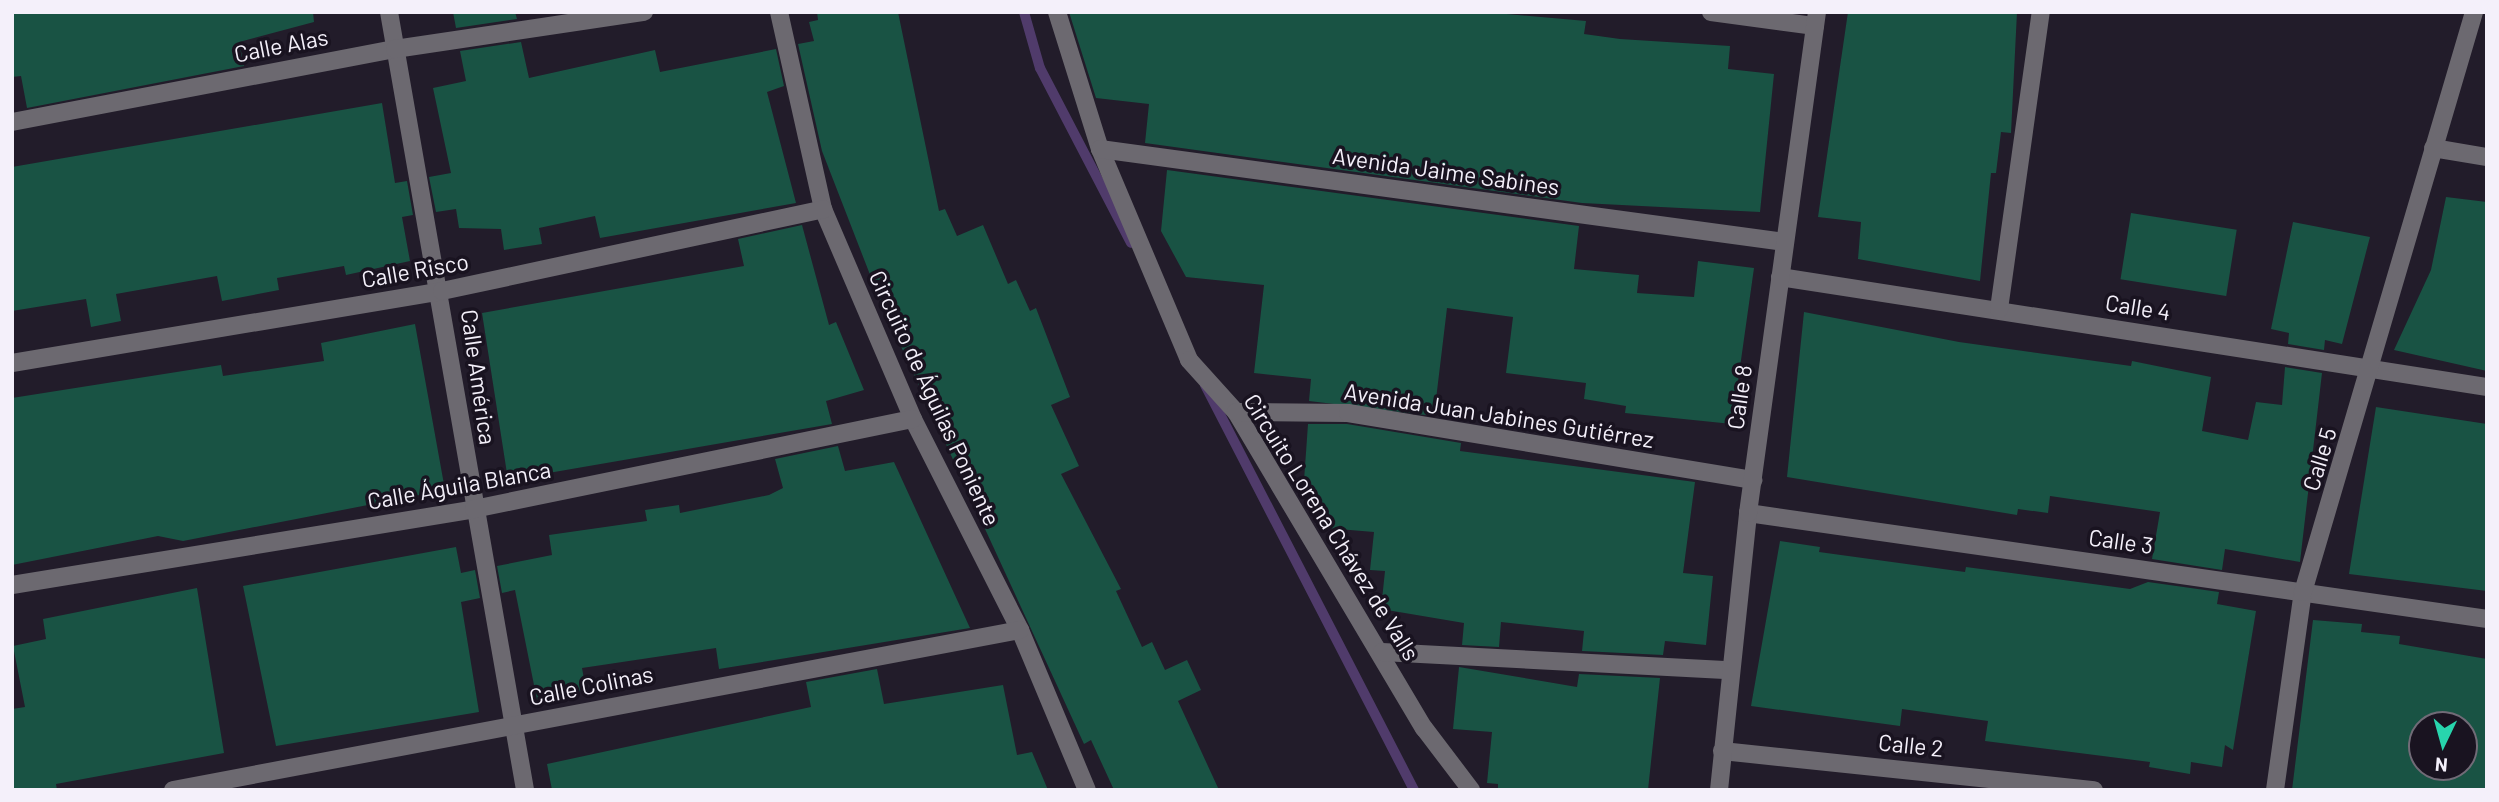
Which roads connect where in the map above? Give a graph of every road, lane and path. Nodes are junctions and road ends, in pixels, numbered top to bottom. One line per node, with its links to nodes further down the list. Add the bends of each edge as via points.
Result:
1 (389, 12): 9 (street, Calle América)
2 (644, 12): 9 (street, Calle Alas)
3 (779, 12): 14 (street, Circuito de Águilas Poniente)
4 (1057, 12): 12 (street, Circuito Lorena Chávez de Valls)
5 (1711, 12): 8 (street)
6 (2041, 12): 18 (street)
7 (2474, 12): 11 (street, Calle 5)
8 (1816, 19): 15 (street, Calle 8)
9 (395, 49): 10 (street, Calle Alas); 17 (street, Calle América)
10 (12, 122)
11 (2433, 148): 13 (street); 20 (street, Calle 5)
12 (1100, 149): 15 (street, Avenida Jaime Sabines); 22 (street, Circuito Lorena Chávez de Valls, via 1189,360)
13 (2487, 157)
14 (823, 209): 17 (street, Calle Risco); 23 (street, Circuito de Águilas Poniente)
15 (1785, 242): 16 (street, Calle 8)
16 (1780, 277): 18 (street, Calle 4); 24 (street, Calle 8)
17 (442, 291): 19 (street, Calle Risco); 25 (street, Calle América)
18 (1999, 309): 20 (street, Calle 4)
19 (12, 363)
20 (2373, 370): 21 (street, Calle 4); 28 (street, Calle 5)
21 (2487, 387)
22 (1236, 412): 24 (street, Avenida Juan Jabines Gutiérrez, via 1348,414); 31 (street, Circuito Lorena Chávez de Valls)
23 (913, 419): 25 (street, Calle Águila Blanca); 30 (street, Circuito de Águilas Poniente)
24 (1753, 480): 26 (street, Calle 8)
25 (474, 509): 27 (street, Calle Águila Blanca); 33 (street, Calle América)
26 (1748, 513): 28 (street, Calle 3); 32 (street, Calle 8)
27 (12, 585)
28 (2303, 592): 29 (street, Calle 3); 41 (street, Calle 5)
29 (2487, 619)
30 (1020, 631): 33 (street, Calle Colinas); 37 (street, Circuito de Águilas Poniente)
31 (1382, 652): 32 (street); 38 (street, Circuito Lorena Chávez de Valls, via 1424,728)
32 (1730, 670): 34 (street, Calle 8)
33 (517, 724): 35 (street, Calle Colinas); 36 (street, Calle América)
34 (1722, 751): 39 (street, Calle 8); 40 (street, Calle 2)
35 (173, 790)
36 (525, 790)
37 (1087, 790)
38 (1471, 790)
39 (1719, 790)
40 (2095, 790)
41 (2275, 790)

